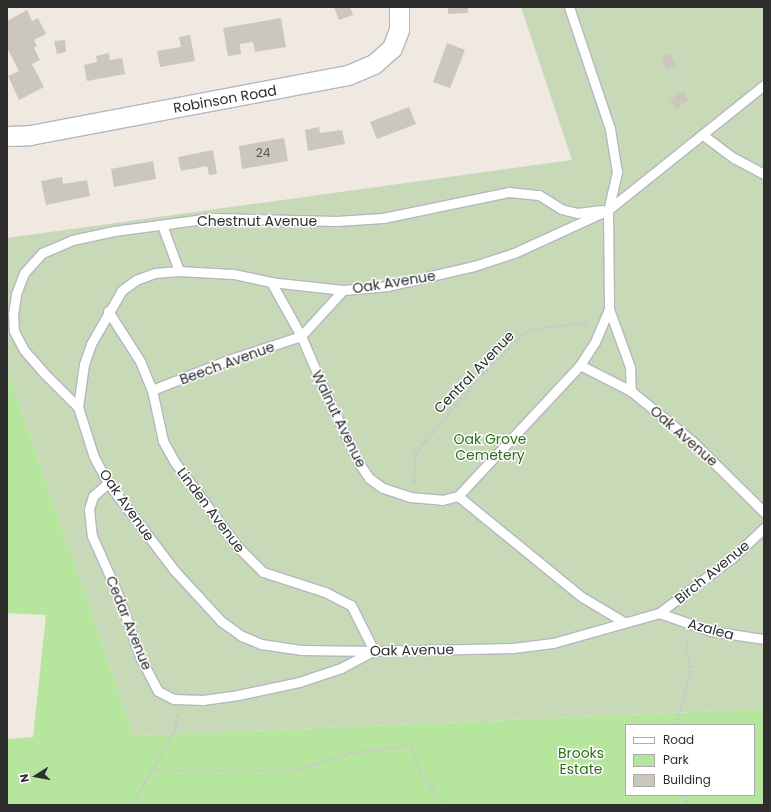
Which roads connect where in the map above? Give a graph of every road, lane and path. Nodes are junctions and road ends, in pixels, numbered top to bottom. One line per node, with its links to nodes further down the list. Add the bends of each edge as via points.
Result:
1 (399, 7): 5 (street, Robinson Road, via 399,30 392,48 374,64 348,75 30,135)
2 (569, 7): 7 (lane, via 610,129 617,172)
3 (764, 85): 4 (lane, Oak Avenue)
4 (703, 135): 6 (lane, via 734,158); 7 (lane, Oak Avenue)
5 (7, 136)
6 (764, 174)
7 (608, 210): 8 (lane, Chestnut Avenue, via 577,213 561,208 539,195 509,192 383,218 336,221 211,218); 11 (lane, Oak Avenue, via 527,247 474,266 388,286); 12 (lane)
8 (162, 225): 9 (lane); 19 (lane, Chestnut Avenue, via 72,240 42,253 24,273 16,294 14,331 24,350)
9 (179, 271): 10 (lane, Oak Avenue, via 232,274); 13 (lane, Oak Avenue, via 154,273 136,280 122,290)
10 (270, 282): 11 (lane, Oak Avenue); 15 (lane, Walnut Avenue)
11 (343, 290): 15 (lane)
12 (609, 309): 14 (lane); 18 (lane, via 630,367)
13 (108, 311): 17 (lane, Linden Avenue, via 140,361); 19 (lane, Oak Avenue, via 84,364)
14 (606, 318): 16 (lane); 22 (path, Central Avenue, via 529,329 482,374 415,453 414,482)
15 (301, 336): 17 (lane, Beech Avenue, via 228,360); 22 (lane, Walnut Avenue, via 333,410 369,478 383,488)
16 (580, 365): 18 (lane, Oak Avenue); 21 (lane)
17 (152, 390): 29 (lane, Linden Avenue, via 164,441 174,460 236,545 263,572 325,592 351,606)
18 (632, 391): 23 (lane, Oak Avenue, via 693,442)
19 (78, 407): 20 (lane, Oak Avenue, via 94,457)
20 (108, 483): 29 (lane, Oak Avenue, via 174,570 221,621 242,636 262,644 301,650); 30 (lane, Cedar Avenue, via 93,496 89,509 92,536 116,590 141,659 158,691)
21 (458, 496): 22 (lane, Walnut Avenue, via 442,500); 26 (lane, via 582,596)
22 (421, 498)
23 (764, 512)
24 (764, 528): 25 (lane, Birch Avenue, via 696,587)
25 (659, 613): 26 (lane, Oak Avenue); 27 (lane, Azalea)
26 (624, 622): 29 (lane, Oak Avenue, via 553,643 513,648)
27 (684, 622): 28 (lane, Azalea, via 711,631); 31 (path, via 690,673)
28 (764, 639)
29 (374, 651): 30 (lane, Cedar Avenue, via 340,668 299,682 203,700)
30 (174, 698): 32 (path, via 176,728)
31 (676, 724)
32 (150, 771): 33 (path); 34 (path, via 292,771 351,753 410,745 420,770)
33 (132, 805)
34 (444, 805)

